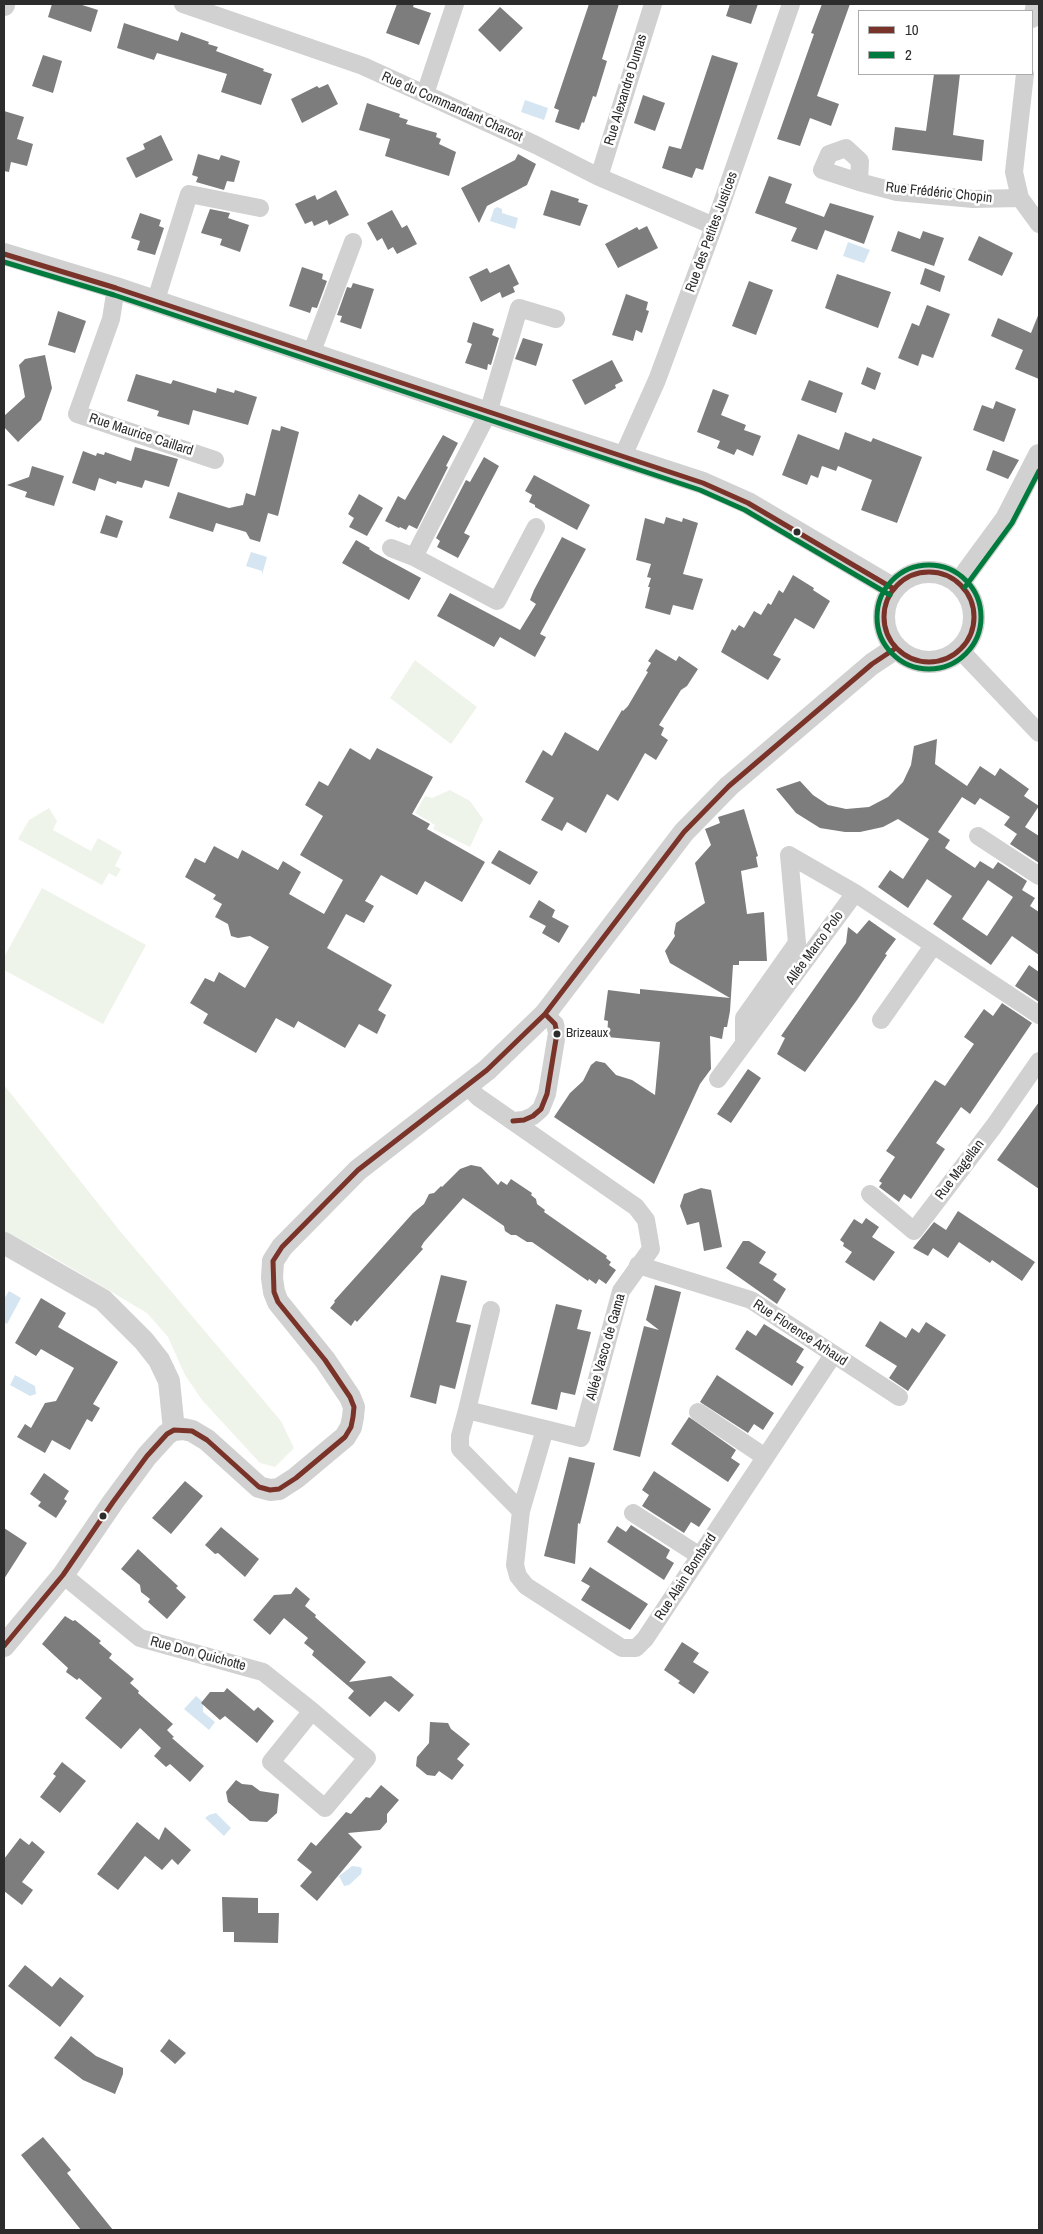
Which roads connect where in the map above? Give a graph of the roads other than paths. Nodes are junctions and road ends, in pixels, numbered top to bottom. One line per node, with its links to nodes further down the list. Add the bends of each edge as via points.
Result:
1 (183, 4): 6 (street, Rue du Commandant Charcot, via 362,66)
2 (455, 4): 6 (street)
3 (653, 4): 7 (street, Rue Alexandre Dumas)
4 (791, 4): 12 (street, Rue des Petites Justices)
5 (1025, 75): 9 (street, via 1014,172)
6 (425, 94): 7 (street, Rue du Commandant Charcot, via 536,144)
7 (599, 177): 12 (street, Rue du Commandant Charcot)
8 (859, 182): 9 (street, Rue Frédéric Chopin, via 897,192 964,198)
9 (1020, 198): 11 (street)
10 (260, 208): 16 (street, via 188,194)
11 (1039, 224)
12 (714, 226): 21 (street, Rue des Petites Justices, via 657,380)
13 (353, 242): 18 (street)
14 (4, 254): 15 (street)
15 (116, 288): 16 (street); 22 (street, Rue Maurice Caillard, via 111,319 77,414)
16 (156, 303): 18 (street)
17 (556, 319): 19 (street, via 519,308)
18 (311, 354): 19 (street)
19 (488, 414): 21 (street); 25 (street)
20 (1039, 455): 26 (street, via 1006,519)
21 (623, 456): 27 (street, via 703,483 748,503)
22 (215, 460)
23 (536, 526): 25 (street, via 497,601)
24 (391, 548): 25 (street)
25 (414, 557)
26 (959, 583): 27 (street, via 933,571 905,579); 29 (street, via 969,595 974,609 974,624)
27 (894, 589): 28 (street, via 884,612 885,625)
28 (896, 648): 29 (street, via 907,657 935,662); 35 (street, via 872,664 705,809)
29 (960, 650): 30 (street)
30 (1039, 733)
31 (978, 836): 32 (street)
32 (1039, 876)
33 (855, 893): 34 (street); 38 (street, Allée Marco Polo); 38 (street, via 789,855 797,943 744,1018)
34 (933, 946): 36 (street); 37 (street)
35 (545, 1014): 41 (street); 42 (street, via 555,1024 557,1033 547,1094 541,1109 533,1116)
36 (1039, 1015)
37 (881, 1020)
38 (744, 1044): 40 (street, Allée Marco Polo)
39 (1039, 1061): 43 (street, Rue Magellan, via 914,1231)
40 (718, 1079)
41 (467, 1086): 42 (street, Allée Vasco de Gama); 52 (street, via 358,1170 282,1247 273,1261 272,1278 278,1302 350,1396 353,1417 345,1436 280,1489 262,1489 207,1440 184,1428)
42 (513, 1121): 45 (street, Allée Vasco de Gama, via 636,1207 646,1220 651,1249)
43 (870, 1194)
44 (4, 1243): 52 (street, via 103,1300 144,1341 169,1381)
45 (638, 1265): 47 (street, Rue Florence Arhaud, via 751,1300); 51 (street, Allée Vasco de Gama, via 621,1291 581,1438)
46 (491, 1310): 49 (street)
47 (833, 1354): 48 (street, Rue Florence Arhaud); 53 (street, Rue Alain Bombard)
48 (899, 1397)
49 (467, 1410): 51 (street); 54 (street, via 460,1449)
50 (698, 1412): 53 (street)
51 (545, 1429): 54 (street)
52 (174, 1430): 57 (street, via 160,1440 147,1456)
53 (765, 1457): 56 (street, Rue Alain Bombard)
54 (521, 1511): 56 (street, Rue Alain Bombard, via 515,1565 518,1576 526,1586 622,1648 636,1648 645,1639)
55 (633, 1513): 56 (street)
56 (700, 1556)
57 (63, 1575): 58 (street); 59 (street, Rue Don Quichotte, via 140,1638 263,1672)
58 (4, 1646)
59 (312, 1711): 59 (street, Rue Don Quichotte, via 368,1758 325,1808 271,1762)

